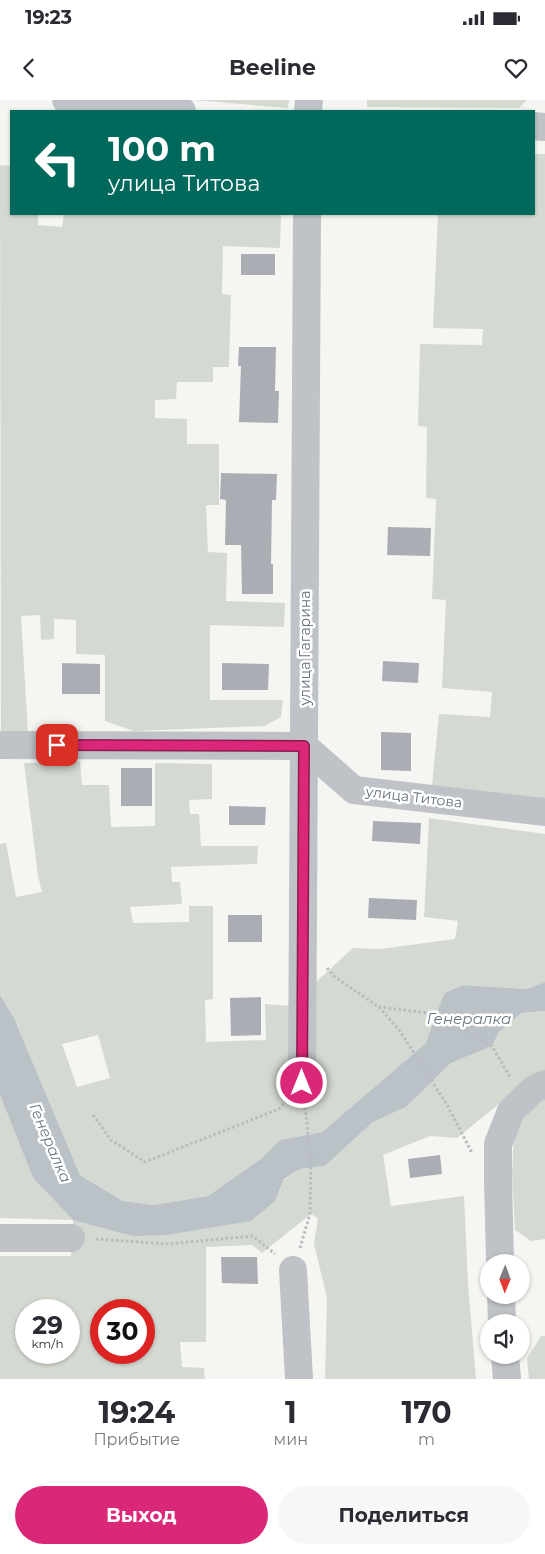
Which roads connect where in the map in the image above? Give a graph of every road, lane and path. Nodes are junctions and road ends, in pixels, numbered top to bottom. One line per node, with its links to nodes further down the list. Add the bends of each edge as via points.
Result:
1 (66, 100): 2 (street)
2 (171, 110)
3 (308, 215): 5 (street, улица Гагарина)
4 (0, 745): 5 (street)
5 (304, 746): 6 (street, улица Титова, via 354,790); 7 (street, улица Гагарина)
6 (545, 812)
7 (303, 938): 8 (path, via 336,977); 11 (street, улица Гагарина)
8 (379, 1007): 9 (path, via 436,1014); 13 (path, via 400,1031 449,1108 482,1170)
9 (494, 1049)
10 (545, 1084): 13 (street, via 534,1089 511,1110 498,1144)
11 (304, 1096): 12 (path, via 145,1162 111,1140); 17 (path, via 310,1160 310,1214)
12 (93, 1115)
13 (498, 1179): 16 (street)
14 (0, 1238): 15 (street)
15 (72, 1238): 17 (path, via 167,1244 253,1236)
16 (500, 1254)
17 (293, 1270): 19 (street)
18 (505, 1364): 20 (street)
19 (299, 1379)
20 (507, 1379)

